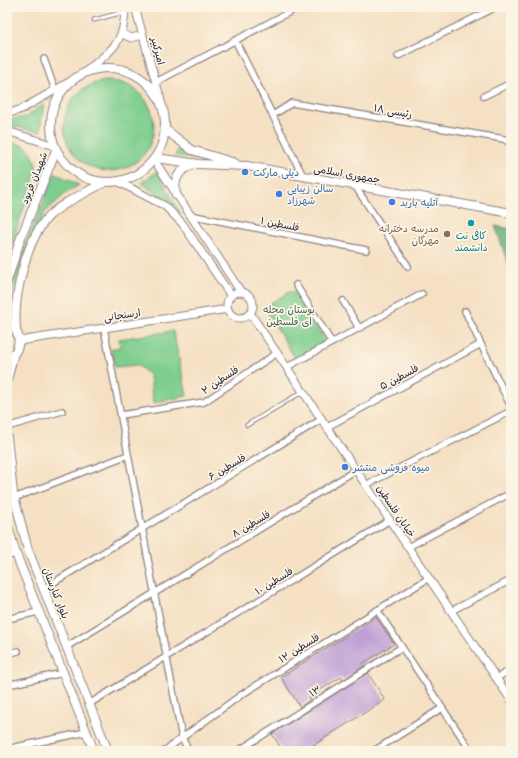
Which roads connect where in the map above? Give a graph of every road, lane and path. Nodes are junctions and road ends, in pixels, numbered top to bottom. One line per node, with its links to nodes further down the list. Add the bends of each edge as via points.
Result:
1 (135, 7): 7 (street, امیرکبیر)
2 (299, 7): 8 (street)
3 (496, 7): 9 (street)
4 (126, 9): 5 (lane); 6 (street)
5 (94, 20)
6 (123, 34): 7 (street, via 130,38); 11 (street, via 114,47)
7 (143, 35): 13 (street, امیرکبیر)
8 (235, 40): 13 (street); 19 (street)
9 (398, 56)
10 (44, 59): 15 (street)
11 (84, 73): 12 (main road); 17 (main road, via 106,68 128,71 153,88)
12 (71, 81): 15 (street); 23 (main road, via 61,92 54,106 51,120)
13 (156, 82): 17 (street, امیرکبیر)
14 (511, 83): 16 (street)
15 (55, 90): 18 (street, via 18,111)
16 (484, 96)
17 (161, 101): 20 (main road)
18 (7, 114)
19 (273, 115): 22 (street, رئیسی ۱۸, via 292,103 504,139); 27 (street)
20 (166, 130): 24 (main road, via 163,145); 26 (main road, via 192,150)
21 (7, 131): 23 (street)
22 (511, 144)
23 (55, 148): 29 (main road, via 64,162 75,172); 36 (main road, شهيدان فربود)
24 (155, 159): 25 (main road, جمهوری اسلامی); 28 (main road, via 146,169); 31 (street)
25 (199, 164): 26 (main road, جمهوری اسلامی); 31 (main road, via 186,168 177,175 174,186)
26 (247, 166): 27 (main road, جمهوری اسلامی)
27 (303, 176): 30 (main road, جمهوری اسلامی)
28 (119, 182): 29 (main road); 40 (street, via 164,206 182,223)
29 (104, 183): 48 (main road, via 60,207 48,217 39,231 29,250 18,292 14,312)
30 (355, 186): 32 (main road, جمهوری اسلامی); 35 (street)
31 (176, 196): 33 (street)
32 (511, 213)
33 (190, 215): 34 (street, فلسطین ۱); 38 (street)
34 (366, 250)
35 (408, 266)
36 (7, 281)
37 (296, 285): 50 (street)
38 (241, 292): 40 (street); 44 (street, via 251,297 253,302)
39 (422, 294): 47 (street)
40 (231, 296): 42 (street, via 227,304)
41 (343, 301): 47 (street)
42 (228, 309): 44 (street, via 231,314 241,318); 46 (street, ارسنجانی)
43 (465, 311): 51 (street)
44 (250, 313): 53 (street, خیابان فلسطین)
45 (7, 322): 48 (main road)
46 (104, 328): 49 (street, ارسنجانی); 61 (street)
47 (359, 328): 50 (street)
48 (16, 329): 49 (main road)
49 (19, 341): 52 (main road)
50 (332, 343): 55 (street)
51 (480, 344): 58 (street); 65 (street, فلسطین ۵)
52 (14, 353): 54 (main road); 56 (main road)
53 (277, 353): 55 (street, خیابان فلسطین); 61 (street, فلسطین ۲, via 204,402)
54 (7, 359)
55 (287, 367): 57 (street, خیابان فلسطین)
56 (7, 380)
57 (303, 391): 62 (street, خیابان فلسطین); 63 (lane)
58 (511, 407)
59 (511, 410): 69 (street)
60 (62, 411): 64 (street)
61 (121, 415): 67 (street)
62 (322, 419): 65 (street, خیابان فلسطین); 74 (street, فلسطین ۶)
63 (247, 425)
64 (7, 427)
65 (327, 427): 68 (street, خیابان فلسطین)
66 (7, 436): 71 (main road, بلوار کنارستان)
67 (128, 455): 71 (street); 74 (street)
68 (356, 470): 69 (street, خیابان فلسطین); 80 (street, فلسطین ۸)
69 (366, 485): 72 (street, خیابان فلسطین)
70 (511, 493): 75 (street)
71 (14, 498): 79 (main road, بلوار کنارستان, via 28,550)
72 (390, 520): 75 (street, خیابان فلسطین); 89 (street, فلسطین ۱۰)
73 (7, 524): 76 (main road)
74 (142, 529): 79 (street, فلسطین ۶); 80 (street)
75 (408, 547): 77 (street, خیابان فلسطین)
76 (11, 555): 83 (main road)
77 (429, 578): 81 (street, فلسطین ۱۲); 82 (street, خیابان فلسطین)
78 (511, 580): 82 (street)
79 (43, 589): 85 (main road, بلوار کنارستان)
80 (155, 593): 85 (street, فلسطین ۸); 89 (street)
81 (377, 610): 86 (street); 98 (street, فلسطین ۱۲, via 241,695)
82 (451, 611): 92 (street, خیابان فلسطین)
83 (38, 612): 84 (street); 91 (main road)
84 (7, 619)
85 (66, 647): 95 (main road, بلوار کنارستان)
86 (402, 647): 96 (street); 104 (street, ۱۳)
87 (18, 651): 88 (street)
88 (7, 654)
89 (167, 657): 95 (street, فلسطین ۱۰); 98 (street)
90 (511, 670): 92 (street)
91 (63, 673): 93 (street); 97 (main road)
92 (496, 678): 94 (street, خیابان فلسطین)
93 (7, 685)
94 (511, 700)
95 (89, 704): 101 (main road, بلوار کنارستان)
96 (442, 708): 105 (street); 106 (street)
97 (86, 732): 99 (street); 100 (main road)
98 (182, 738): 102 (street, فلسطین ۱۲); 103 (street)
99 (7, 749)
100 (94, 751)
101 (108, 751)
102 (164, 751)
103 (189, 751)
104 (238, 751)
105 (374, 751)
106 (471, 751)

